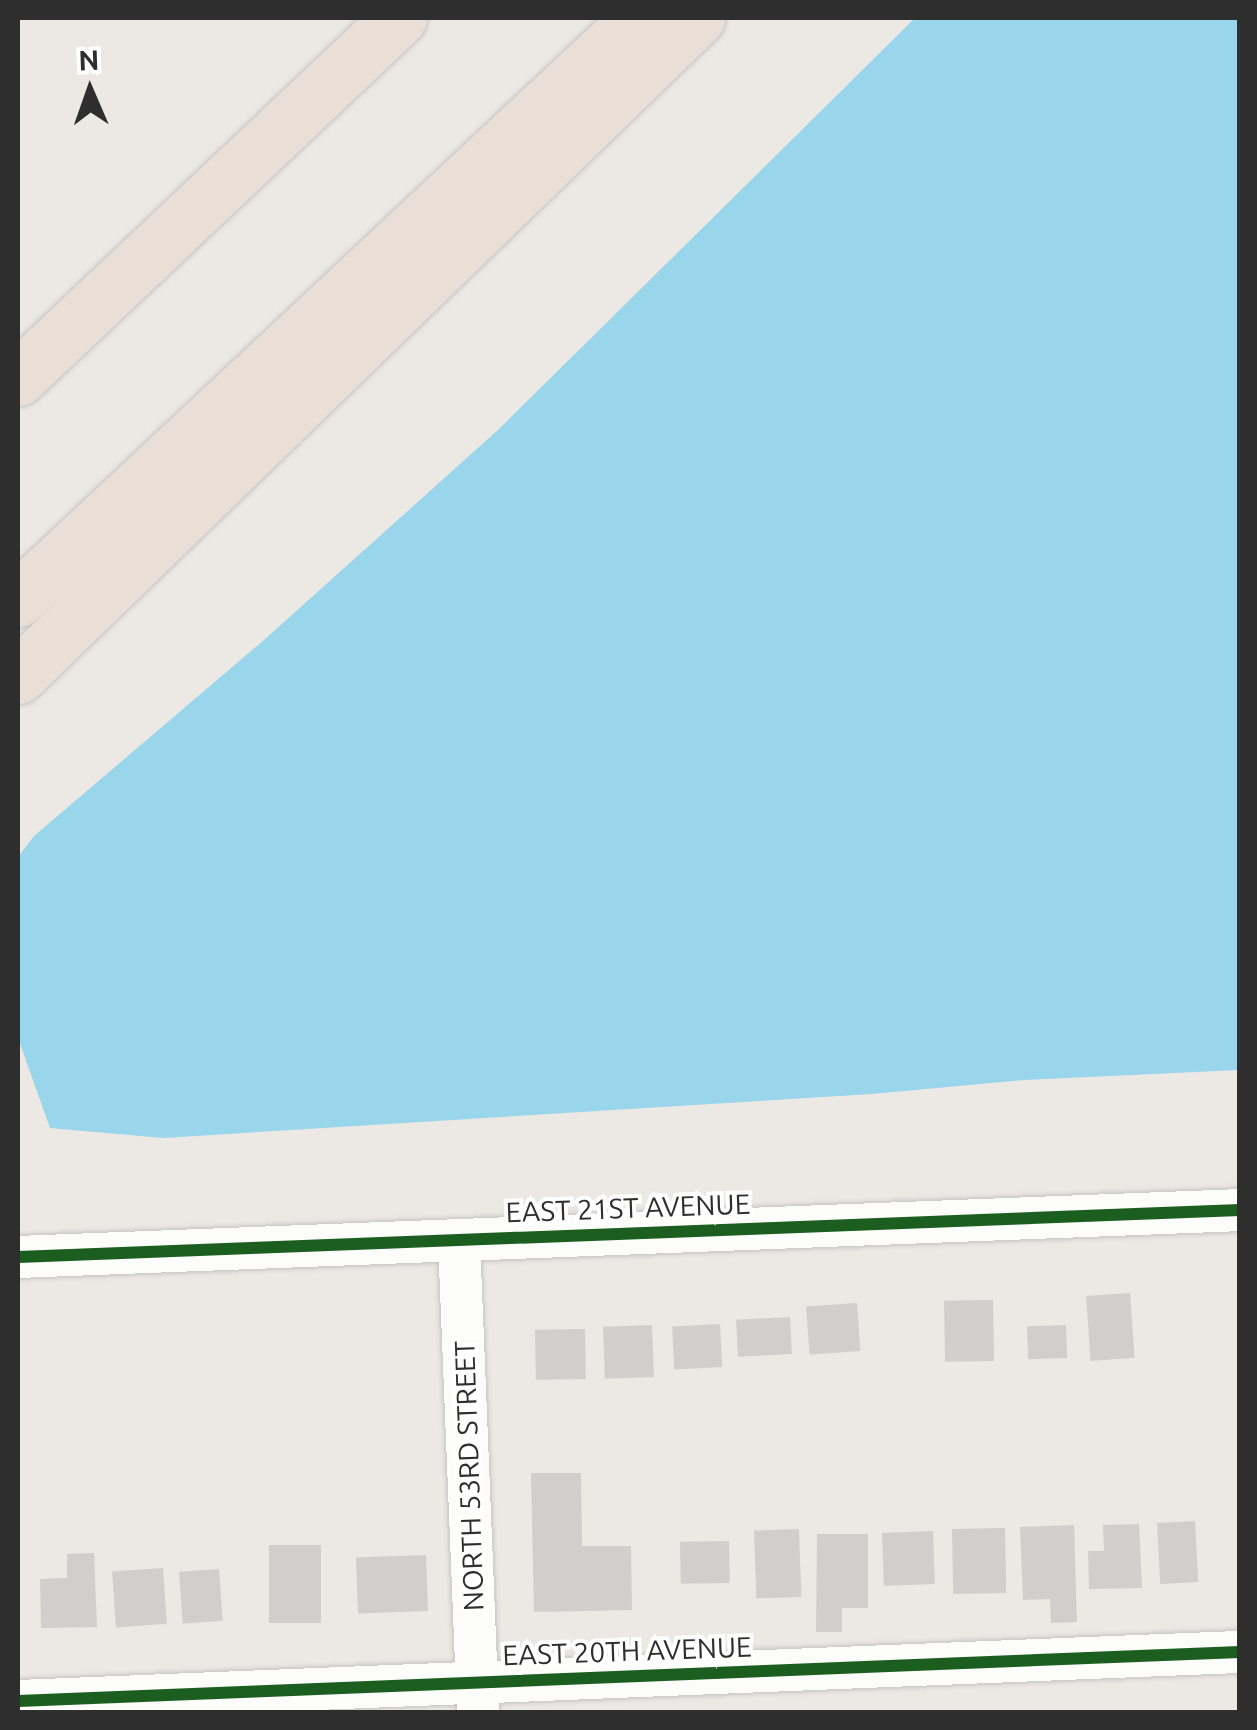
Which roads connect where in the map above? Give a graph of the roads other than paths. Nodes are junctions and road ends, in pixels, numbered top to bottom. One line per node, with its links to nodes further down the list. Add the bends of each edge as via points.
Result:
1 (399, 18): 4 (highway)
2 (639, 18): 5 (highway)
3 (697, 18): 6 (highway)
4 (24, 371)
5 (18, 599)
6 (18, 676)
7 (1240, 1210): 8 (street, EAST 21ST AVENUE)
8 (459, 1240): 9 (street, EAST 21ST AVENUE); 11 (street, NORTH 53RD STREET)
9 (18, 1257)
10 (1240, 1652): 11 (street, EAST 20TH AVENUE)
11 (478, 1698): 12 (street, EAST 20TH AVENUE)
12 (18, 1701)

